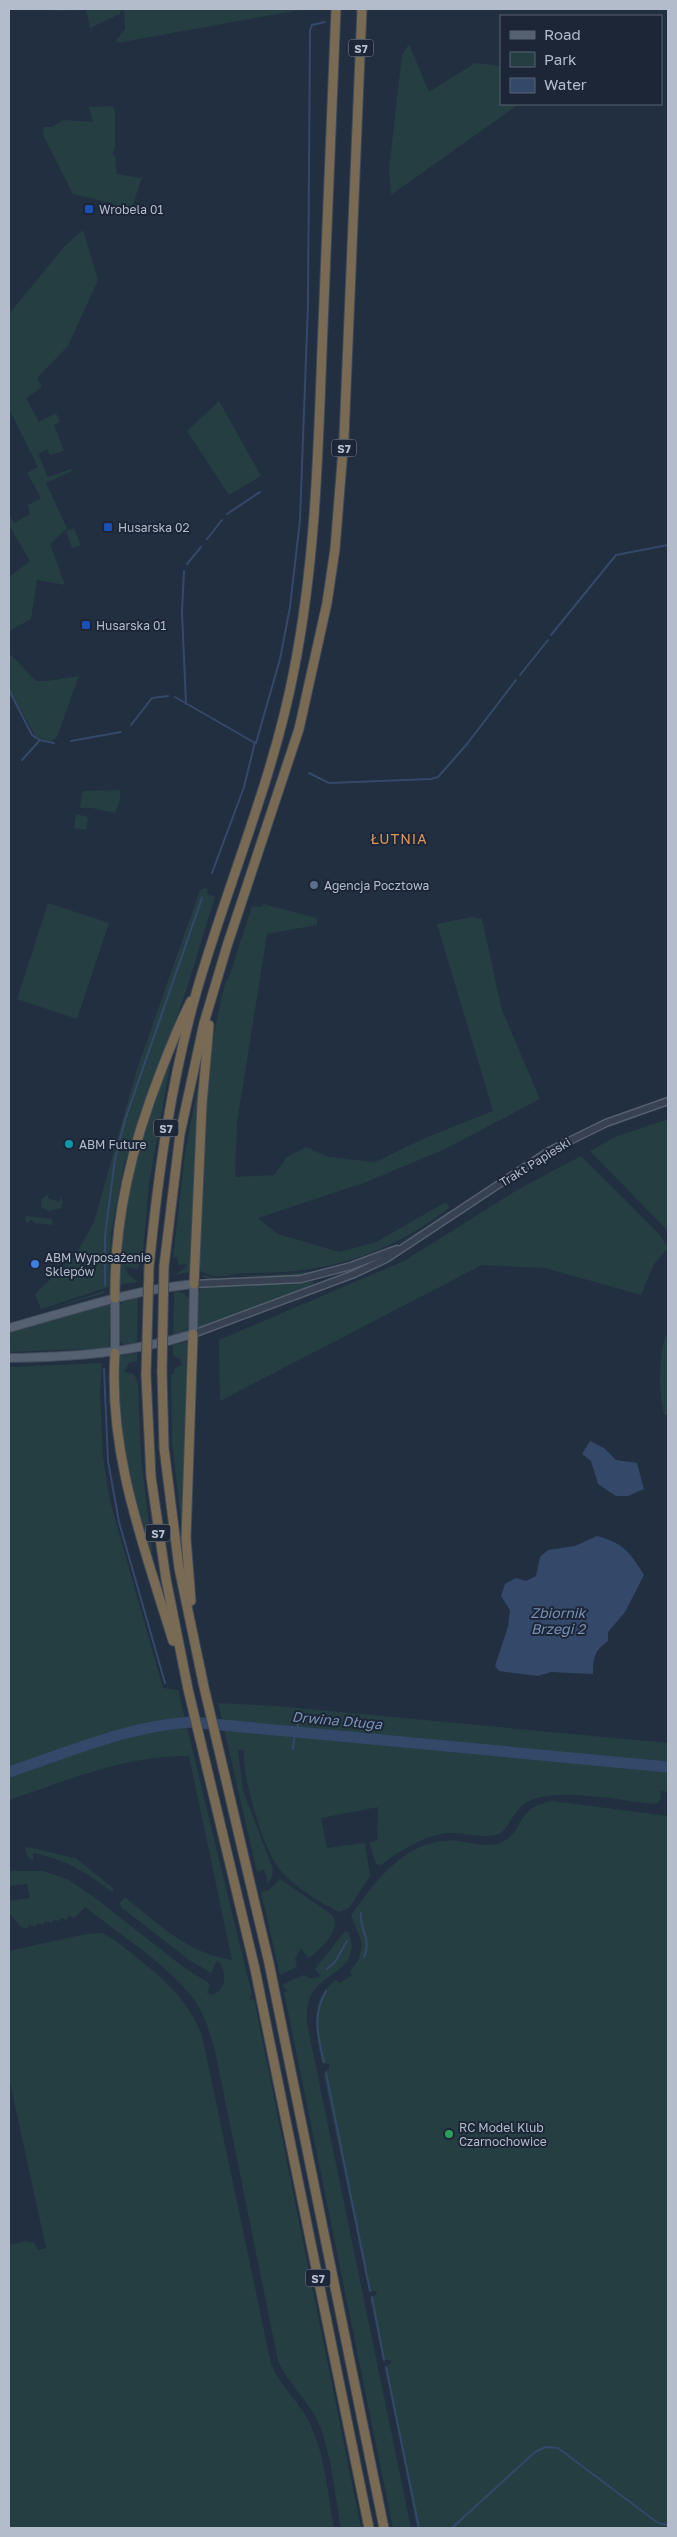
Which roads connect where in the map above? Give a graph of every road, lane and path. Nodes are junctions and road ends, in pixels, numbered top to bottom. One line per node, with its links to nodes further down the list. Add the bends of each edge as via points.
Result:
1 (336, 9): 3 (highway, S7, via 313,534 301,632 276,745)
2 (362, 9): 4 (highway, S7, via 341,491 327,602 299,729)
3 (197, 990): 8 (highway, via 182,1017 137,1137 120,1214); 14 (highway, S7, bridge, via 165,1130 149,1268 146,1375 151,1477 159,1540)
4 (212, 995): 7 (highway, via 202,1104); 13 (highway, S7, bridge, via 180,1134 164,1266 164,1448 172,1524)
5 (668, 1101): 6 (street, Trakt Papieski, via 606,1123 549,1152)
6 (412, 1242): 7 (street, Trakt Papieski, via 351,1266 301,1279); 10 (street, Trakt Papieski, via 354,1274)
7 (194, 1284): 8 (main road); 10 (main road)
8 (115, 1298): 9 (main road); 11 (main road)
9 (9, 1328)
10 (194, 1334): 11 (main road); 13 (highway, via 186,1538)
11 (115, 1353): 12 (main road); 14 (highway, via 117,1434 125,1483)
12 (9, 1358)
13 (196, 1649): 16 (highway, S7, via 269,1963)
14 (188, 1689): 15 (highway, S7, via 255,1969)
15 (369, 2528)
16 (384, 2528)

